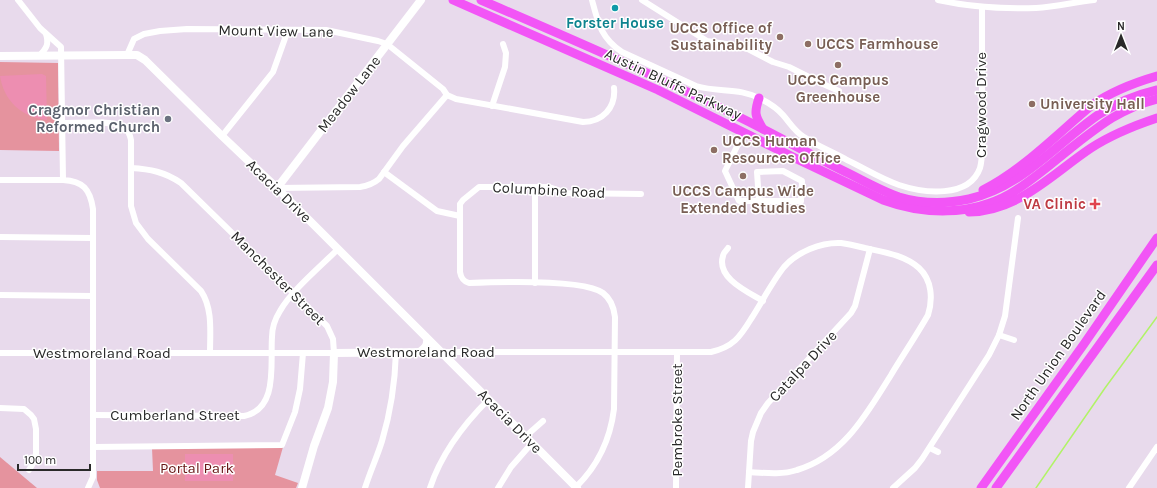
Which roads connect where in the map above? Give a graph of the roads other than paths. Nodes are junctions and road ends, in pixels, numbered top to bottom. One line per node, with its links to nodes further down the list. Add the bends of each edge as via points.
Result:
1 (18, 0): 11 (street)
2 (421, 0): 12 (street, Meadow Lane)
3 (453, 0): 29 (main road, Austin Bluffs Parkway, via 658,90)
4 (481, 0): 25 (main road, Austin Bluffs Parkway, via 624,62)
5 (592, 0): 23 (street, Cragwood Drive, via 602,32 622,52 696,86 738,91)
6 (642, 0): 20 (street, via 707,41 732,45 752,52)
7 (938, 0): 9 (street)
8 (1094, 0): 9 (street, via 1036,8)
9 (982, 7): 23 (street, Cragwood Drive, via 982,158 977,174 958,189 917,189 882,178 804,138 779,111)
10 (288, 30): 12 (street, Mount View Lane, via 326,30); 14 (street, Mount View Lane, via 160,31 144,34 134,40); 30 (street, via 273,72)
11 (46, 34): 16 (street, via 46,50); 17 (street, via 61,47)
12 (387, 44): 22 (street, Mount View Lane); 36 (street, Meadow Lane)
13 (503, 44): 24 (street, via 506,61)
14 (127, 55): 17 (street); 30 (street, Acacia Drive, via 137,55 146,60)
15 (0, 56): 16 (street)
16 (39, 56): 17 (street)
17 (62, 56): 27 (street)
18 (1157, 76): 39 (main road, via 1105,96 1001,180)
19 (614, 88): 24 (street, Mount View Lane, via 614,101 609,110 597,120 590,122)
20 (840, 91)
21 (1156, 93): 39 (main road, Austin Bluffs Parkway, via 1130,98 1099,114 1030,170 1004,187); 40 (main road, Austin Bluffs Parkway, via 1110,118 1035,177 1008,194 988,203)
22 (448, 95): 24 (street, Mount View Lane); 32 (street, via 403,146)
23 (759, 98): 25 (main road, via 749,112); 28 (main road, via 755,114)
24 (492, 106)
25 (734, 114): 28 (main road, Austin Bluffs Parkway)
26 (1157, 118): 40 (main road, via 1104,140 1020,199 984,211)
27 (63, 123): 31 (street, via 114,123 125,127 131,140); 34 (street)
28 (763, 129): 29 (main road, via 749,129); 39 (main road, Austin Bluffs Parkway, via 891,194 922,202)
29 (744, 132): 38 (street, via 725,171 739,201); 40 (main road, Austin Bluffs Parkway, via 896,205 920,210)
30 (222, 136): 36 (street, Acacia Drive)
31 (130, 168): 53 (street, Manchester Street, via 155,170 181,183); 69 (street, via 131,206 136,223 148,239 201,291 207,301 210,313)
32 (384, 172): 36 (street, via 375,182 366,186); 41 (street, via 437,211)
33 (0, 180): 34 (street)
34 (63, 180): 44 (street, via 75,180 88,192 93,209)
35 (535, 187): 37 (street, Columbine Road, via 549,187 567,193); 41 (street, Columbine Road, via 479,187 460,204); 52 (street)
36 (277, 188): 48 (street, Acacia Drive)
37 (641, 194)
38 (759, 201): 38 (street, via 801,201 802,181 783,171 757,172)
39 (961, 201)
40 (954, 210)
41 (460, 216): 52 (street, Columbine Road, via 460,272 464,281)
42 (1018, 218): 57 (street, via 1005,316)
43 (0, 237): 44 (street)
44 (93, 238): 55 (street)
45 (1157, 238): 93 (main road, North Union Boulevard)
46 (800, 245): 50 (street)
47 (728, 248): 56 (street, via 722,255 728,276 735,284)
48 (338, 249): 53 (street, Cumberland Street); 58 (street, Acacia Drive)
49 (870, 249): 50 (street, Westmoreland Road, via 832,243); 82 (street, Catalpa Drive, via 851,313 768,403 762,413 751,441); 82 (street, Westmoreland Road, via 908,260 921,270 931,293 928,316 861,423 844,442 824,457 797,470 776,473)
50 (804, 251): 56 (street, Westmoreland Road, via 785,266)
51 (1157, 265): 94 (main road, North Union Boulevard)
52 (535, 283): 65 (street, via 580,286 604,294 614,310)
53 (293, 293): 60 (street, Cumberland Street, via 276,320); 70 (street, Manchester Street, via 330,330)
54 (0, 295): 55 (street)
55 (93, 296): 68 (street)
56 (763, 301): 66 (street, Westmoreland Road, via 740,337 730,345 711,352)
57 (999, 334): 59 (street); 79 (street, via 969,392)
58 (426, 336): 63 (street, via 427,343); 64 (street, Acacia Drive)
59 (1014, 340)
60 (272, 352): 61 (street, Westmoreland Road); 69 (street, Westmoreland Road); 73 (street, Cumberland Street, via 268,394 260,409 250,414)
61 (303, 352): 70 (street, Westmoreland Road); 77 (street, via 300,389 282,445)
62 (396, 352): 63 (street, Westmoreland Road); 70 (street, Westmoreland Road); 86 (street, via 390,411)
63 (418, 352): 64 (street, Westmoreland Road)
64 (440, 352): 65 (street, Westmoreland Road); 71 (street, Acacia Drive)
65 (615, 352): 66 (street, Westmoreland Road); 89 (street, via 614,409 609,435 596,463)
66 (677, 352): 90 (street, Pembroke Street)
67 (0, 353): 68 (street, Westmoreland Road)
68 (93, 353): 69 (street, Westmoreland Road); 73 (street)
69 (210, 353)
70 (334, 353): 85 (street, Manchester Street, via 333,382 328,408)
71 (489, 399): 75 (street, Acacia Drive); 87 (street, via 470,419 451,446)
72 (0, 408): 81 (street, via 24,409 34,419 36,453)
73 (93, 415): 77 (street)
74 (543, 421): 75 (street)
75 (526, 436): 76 (street, Acacia Drive)
76 (532, 443): 88 (street, via 514,463); 89 (street, Acacia Drive)
77 (93, 447): 84 (street, via 93,477)
78 (1157, 447): 83 (street)
79 (930, 448): 80 (street); 92 (street, via 915,468)
80 (938, 452)
81 (29, 470)
82 (749, 472): 91 (street, Catalpa Drive)
83 (1131, 487)
84 (88, 488)
85 (302, 488)
86 (365, 488)
87 (430, 488)
88 (498, 488)
89 (576, 488)
90 (676, 488)
91 (748, 488)
92 (893, 488)
93 (981, 488)
94 (996, 488)

